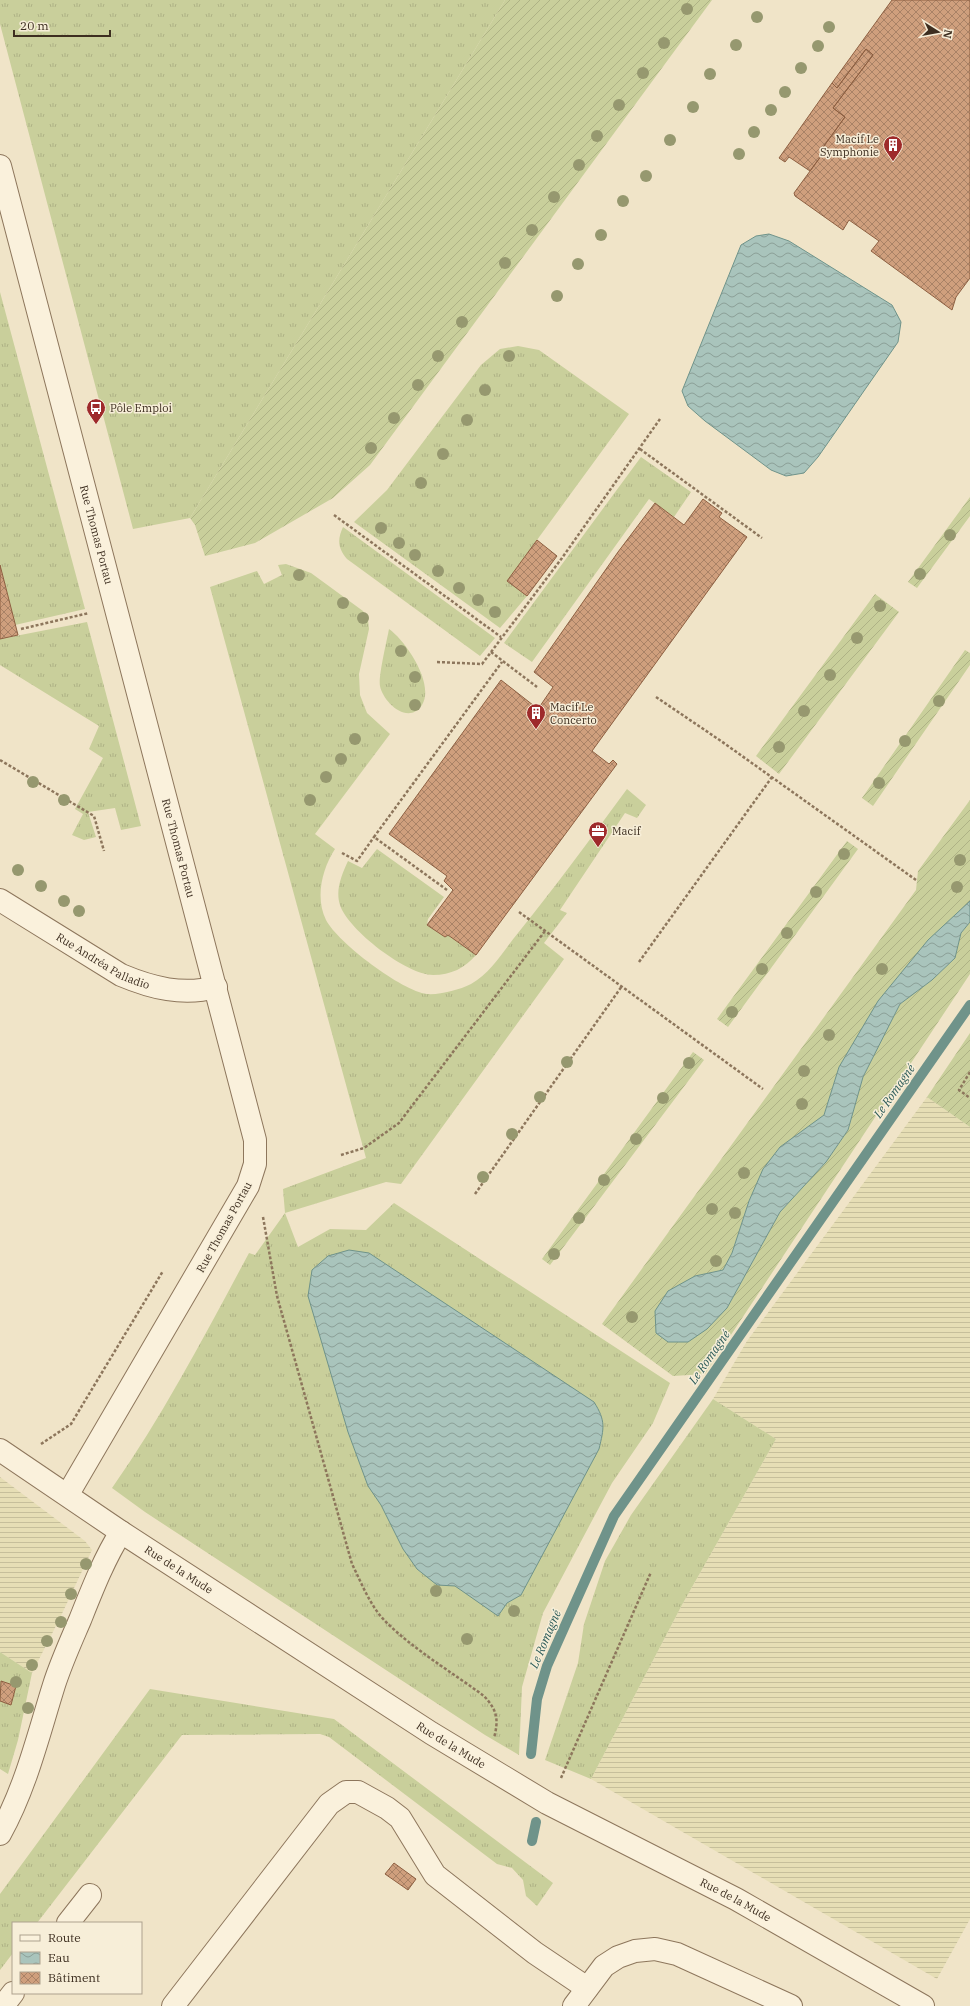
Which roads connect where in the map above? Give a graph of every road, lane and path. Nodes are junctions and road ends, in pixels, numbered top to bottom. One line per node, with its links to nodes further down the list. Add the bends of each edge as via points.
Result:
1 (0, 166): 2 (street, Rue Thomas Portau)
2 (4, 198): 27 (street, Rue Thomas Portau)
3 (660, 419): 4 (path)
4 (640, 449): 6 (path); 9 (path)
5 (334, 515): 9 (path)
6 (762, 538)
7 (95, 611): 8 (path)
8 (21, 629)
9 (502, 637): 10 (path)
10 (491, 652): 11 (path, via 482,664); 12 (path)
11 (437, 662)
12 (502, 662): 13 (path); 17 (path)
13 (537, 687)
14 (656, 696): 16 (path)
15 (0, 760): 18 (path, via 94,816)
16 (772, 777): 20 (path); 25 (path)
17 (374, 837): 19 (path, via 357,861); 21 (path)
18 (104, 851)
19 (342, 853)
20 (916, 880)
21 (447, 890)
22 (0, 900): 27 (street, Rue Andréa Palladio, via 127,978 181,992)
23 (519, 912): 24 (path)
24 (545, 931): 26 (path); 31 (path, via 399,1124 364,1148)
25 (639, 962)
26 (622, 986): 29 (path); 32 (path)
27 (216, 987): 37 (street, Rue Thomas Portau, via 255,1140 254,1172 239,1202)
28 (970, 1072): 30 (path, via 959,1090)
29 (763, 1089)
30 (970, 1098)
31 (341, 1155)
32 (474, 1194)
33 (263, 1216): 40 (path, via 277,1296 352,1564 370,1600 386,1621 408,1641 484,1696 494,1707 497,1726)
34 (164, 1270): 36 (path, via 71,1424 35,1448)
35 (0, 1450): 36 (street, Rue de la Mude)
36 (24, 1466): 37 (street, Rue de la Mude)
37 (68, 1494): 38 (street, Rue de la Mude)
38 (121, 1532): 40 (street, Rue de la Mude, via 412,1721); 42 (street, via 110,1550 73,1636 55,1684 34,1755 10,1816)
39 (652, 1572): 41 (path, via 566,1768)
40 (486, 1766): 41 (street, Rue de la Mude)
41 (547, 1803): 51 (street, Rue de la Mude, via 736,1899)
42 (0, 1834)
43 (90, 1895): 44 (street)
44 (69, 1922)
45 (587, 1988): 48 (street, via 535,1953 435,1875 400,1818 358,1792 346,1792 329,1804); 49 (street); 50 (street, via 604,1966 618,1957 635,1951 655,1949 677,1954)
46 (12, 1994): 47 (street)
47 (3, 2006)
48 (173, 2006)
49 (574, 2006)
50 (791, 2006)
51 (923, 2006)

